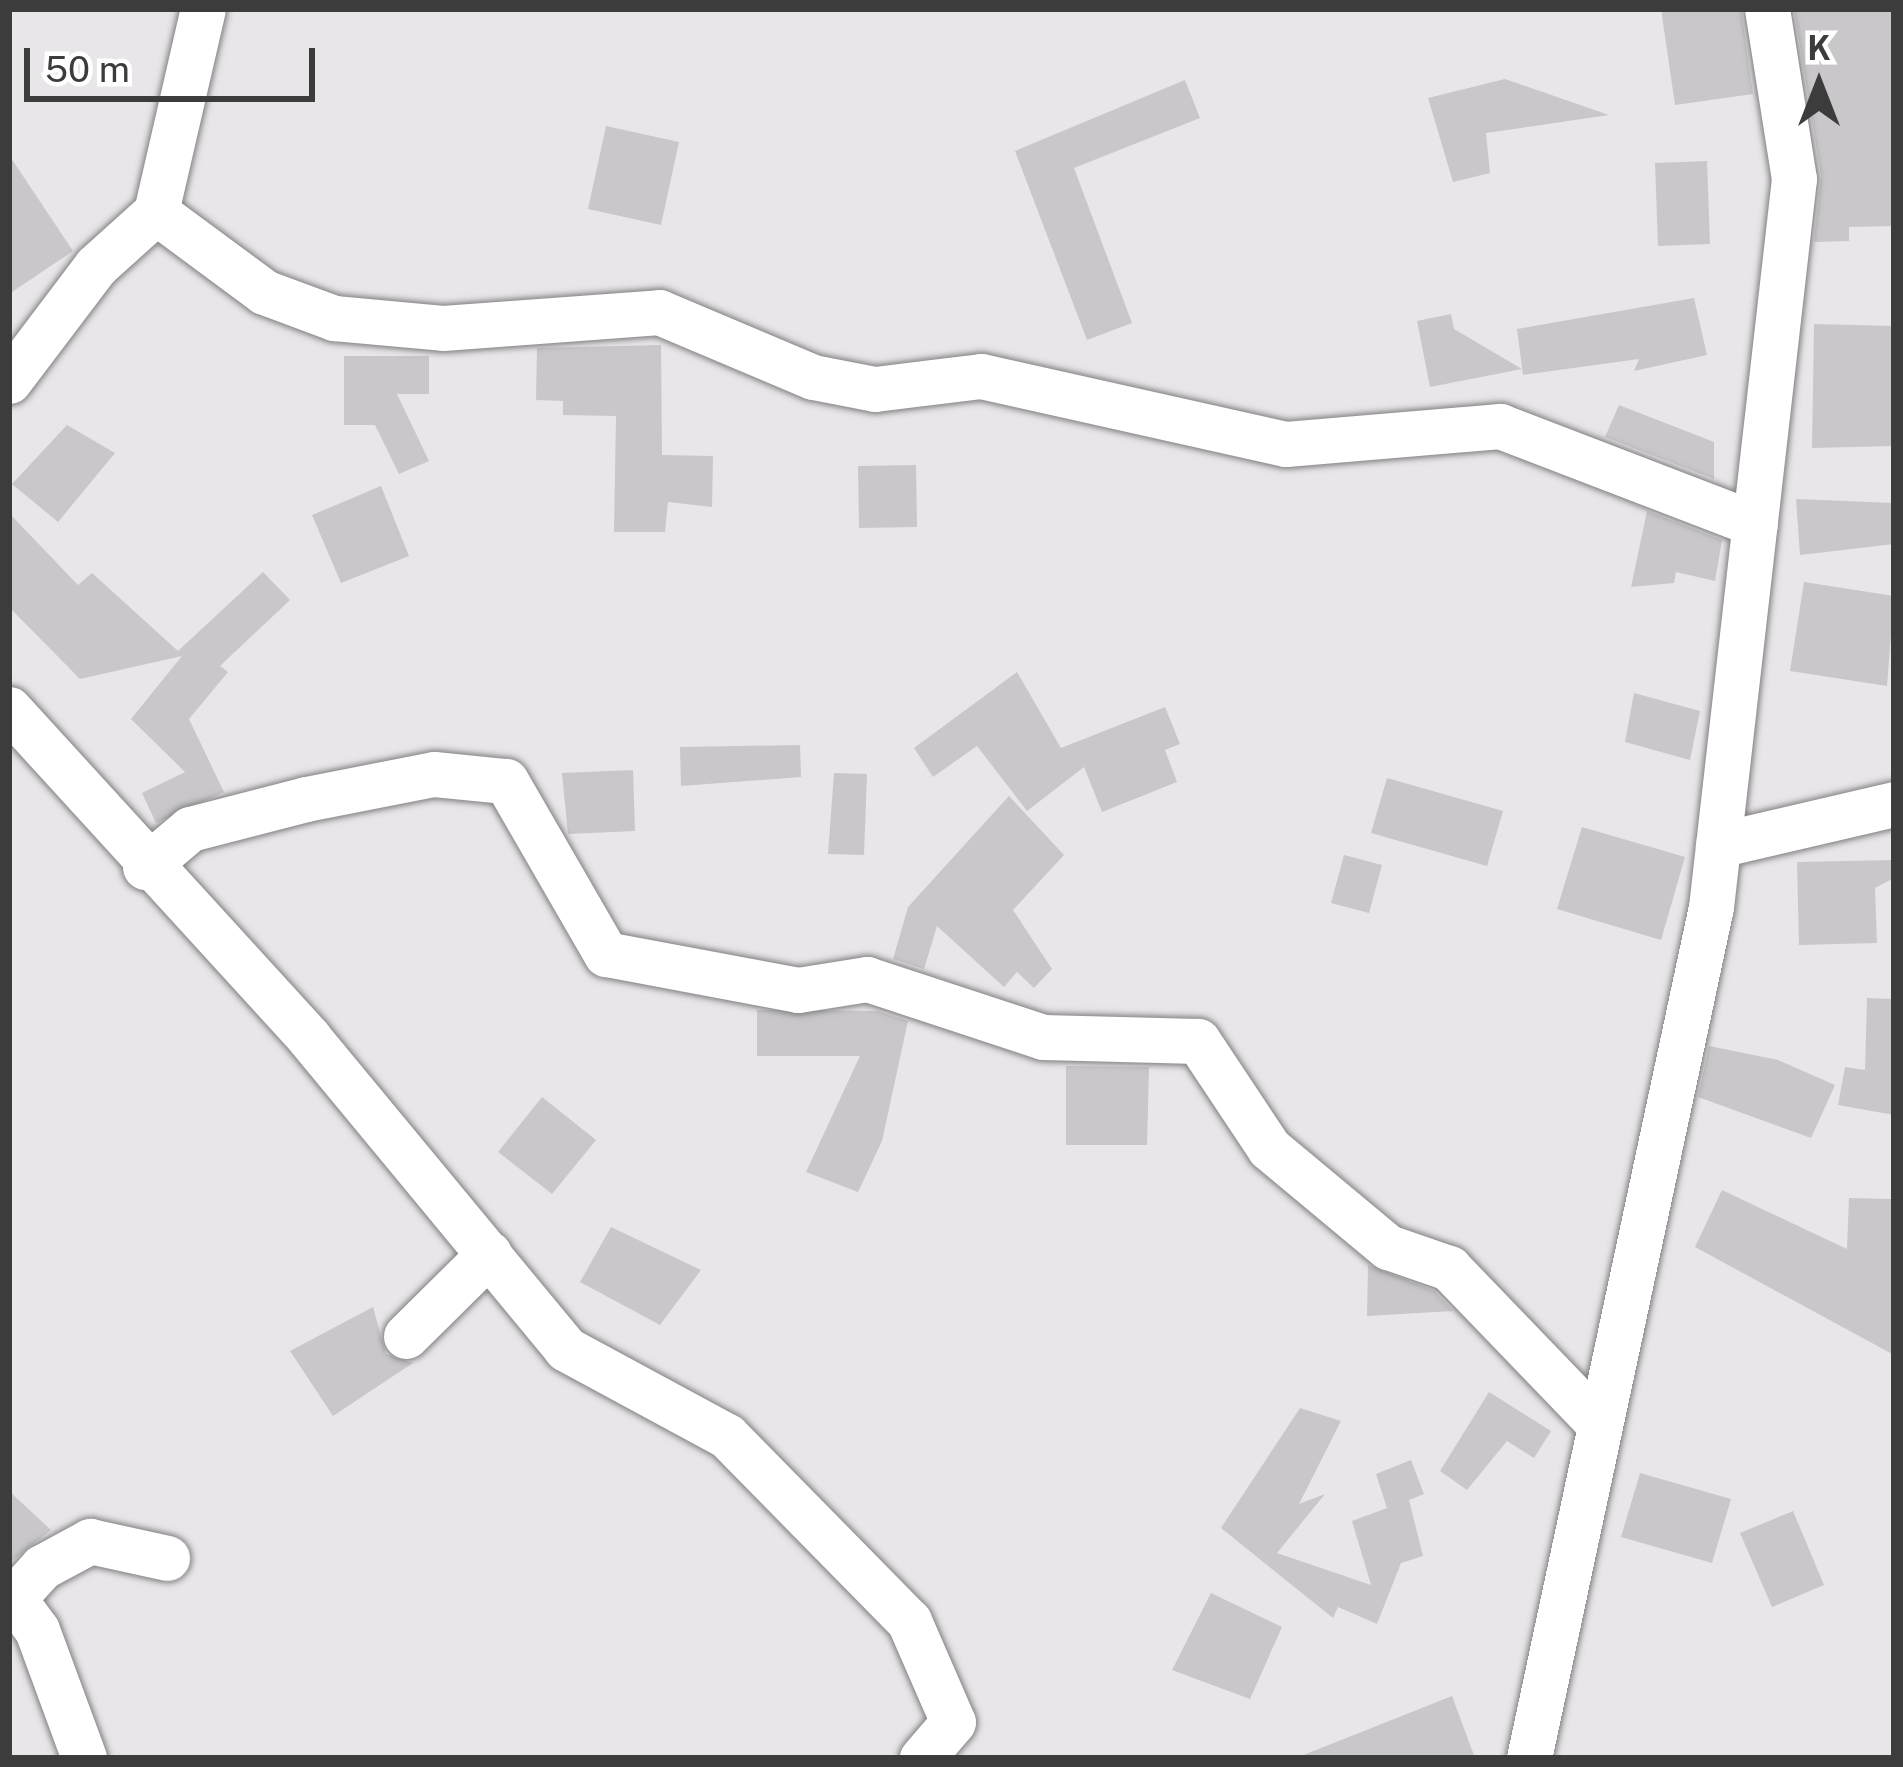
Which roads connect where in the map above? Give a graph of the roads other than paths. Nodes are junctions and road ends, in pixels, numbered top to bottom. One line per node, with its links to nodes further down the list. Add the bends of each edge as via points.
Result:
1 (203, 9): 3 (street)
2 (1767, 9): 5 (street, via 1794,179)
3 (156, 212): 4 (street, via 97,266); 5 (street, via 265,292 334,318 443,328 659,312 813,376 875,389 981,376 1286,444 1499,426)
4 (9, 381)
5 (1755, 524): 8 (street)
6 (9, 710): 9 (street)
7 (1894, 804): 8 (street)
8 (1718, 845): 12 (street)
9 (145, 867): 10 (street, via 309,1038); 12 (street, via 190,829 306,800 434,774 506,781 606,954 798,990 867,979 1043,1037 1198,1041 1269,1148 1388,1247 1449,1268)
10 (489, 1254): 11 (street); 16 (street, via 566,1349 727,1436 909,1621 953,1722)
11 (406, 1336)
12 (1598, 1423): 17 (street)
13 (167, 1558): 14 (street, via 90,1541)
14 (11, 1596): 15 (street, via 37,1630)
15 (84, 1758)
16 (922, 1758)
17 (1529, 1758)

